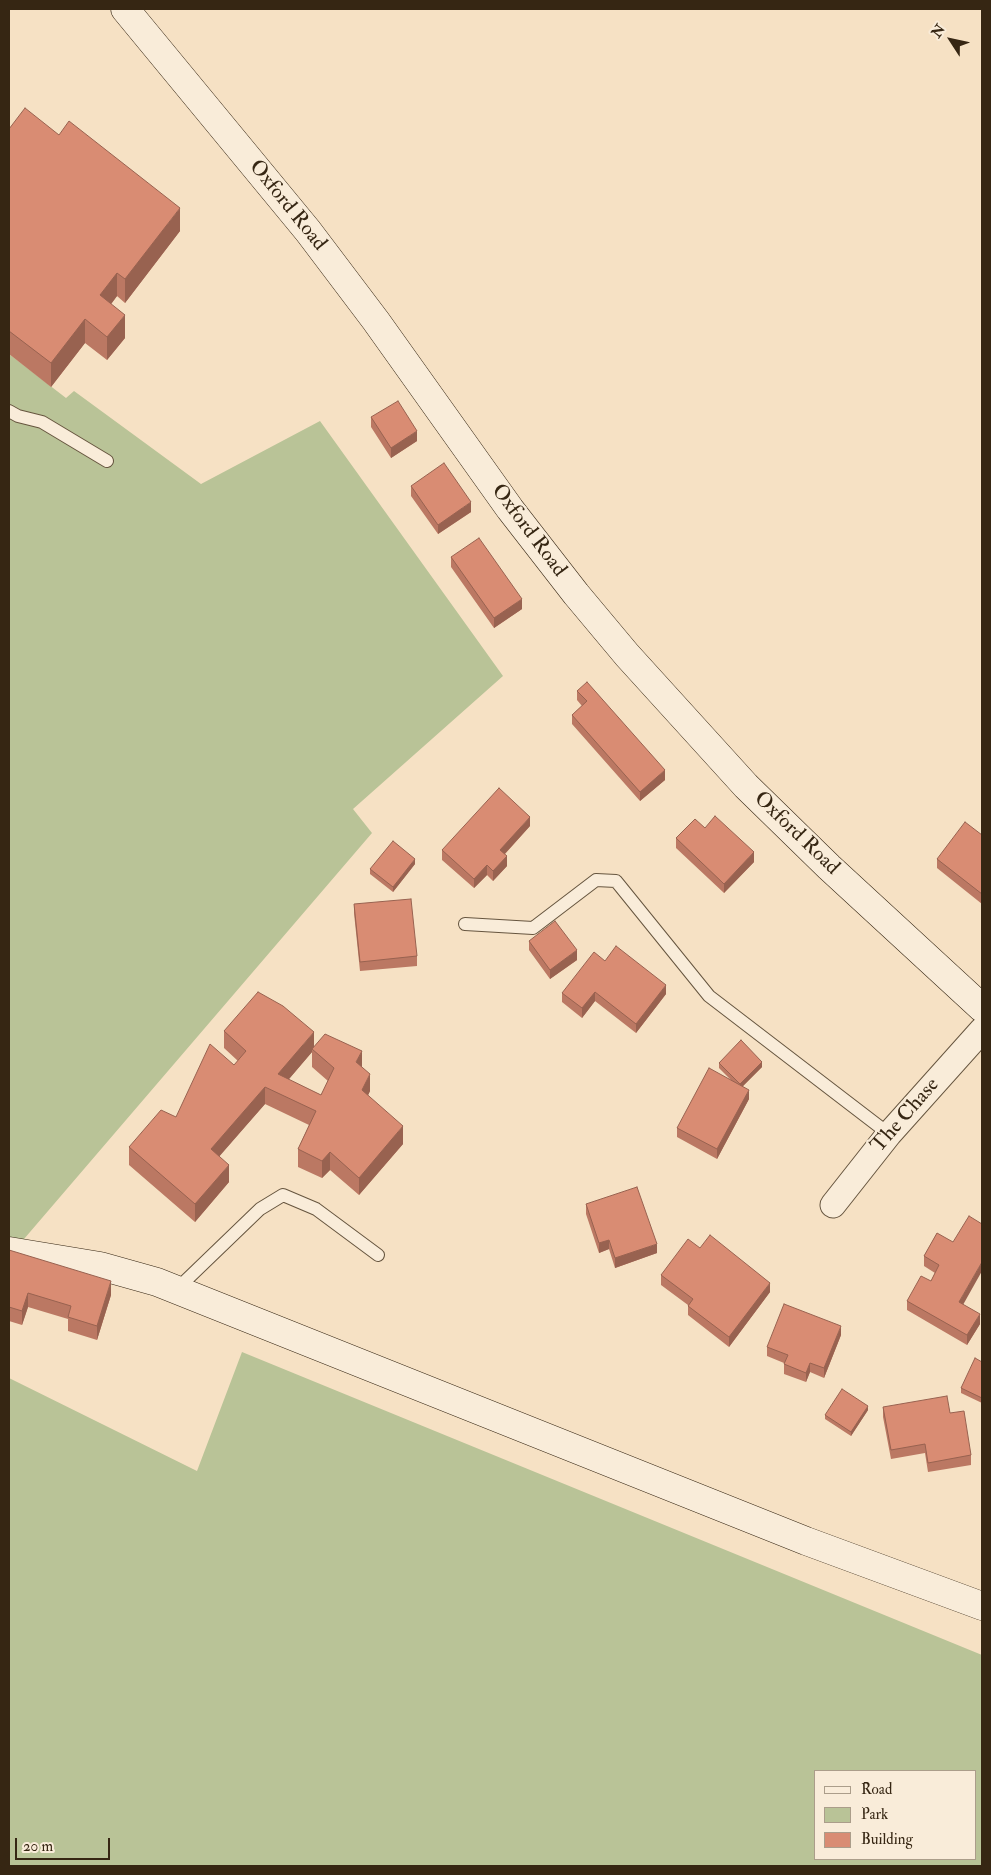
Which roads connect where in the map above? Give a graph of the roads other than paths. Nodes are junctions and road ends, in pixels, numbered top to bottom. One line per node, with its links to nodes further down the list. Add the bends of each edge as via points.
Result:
1 (124, 9): 5 (street, Oxford Road, via 308,231 510,509 626,655 746,786)
2 (9, 411): 3 (lane, via 42,422)
3 (107, 461)
4 (465, 924): 7 (lane, via 534,928 596,880 616,881 709,996)
5 (982, 1008)
6 (982, 1030): 7 (street, The Chase)
7 (889, 1134): 8 (street, The Chase)
8 (833, 1205)
9 (9, 1251): 11 (street, via 100,1266)
10 (378, 1255): 11 (lane, via 316,1209 283,1195 260,1209)
11 (177, 1289): 12 (street, via 806,1541)
12 (982, 1606)

